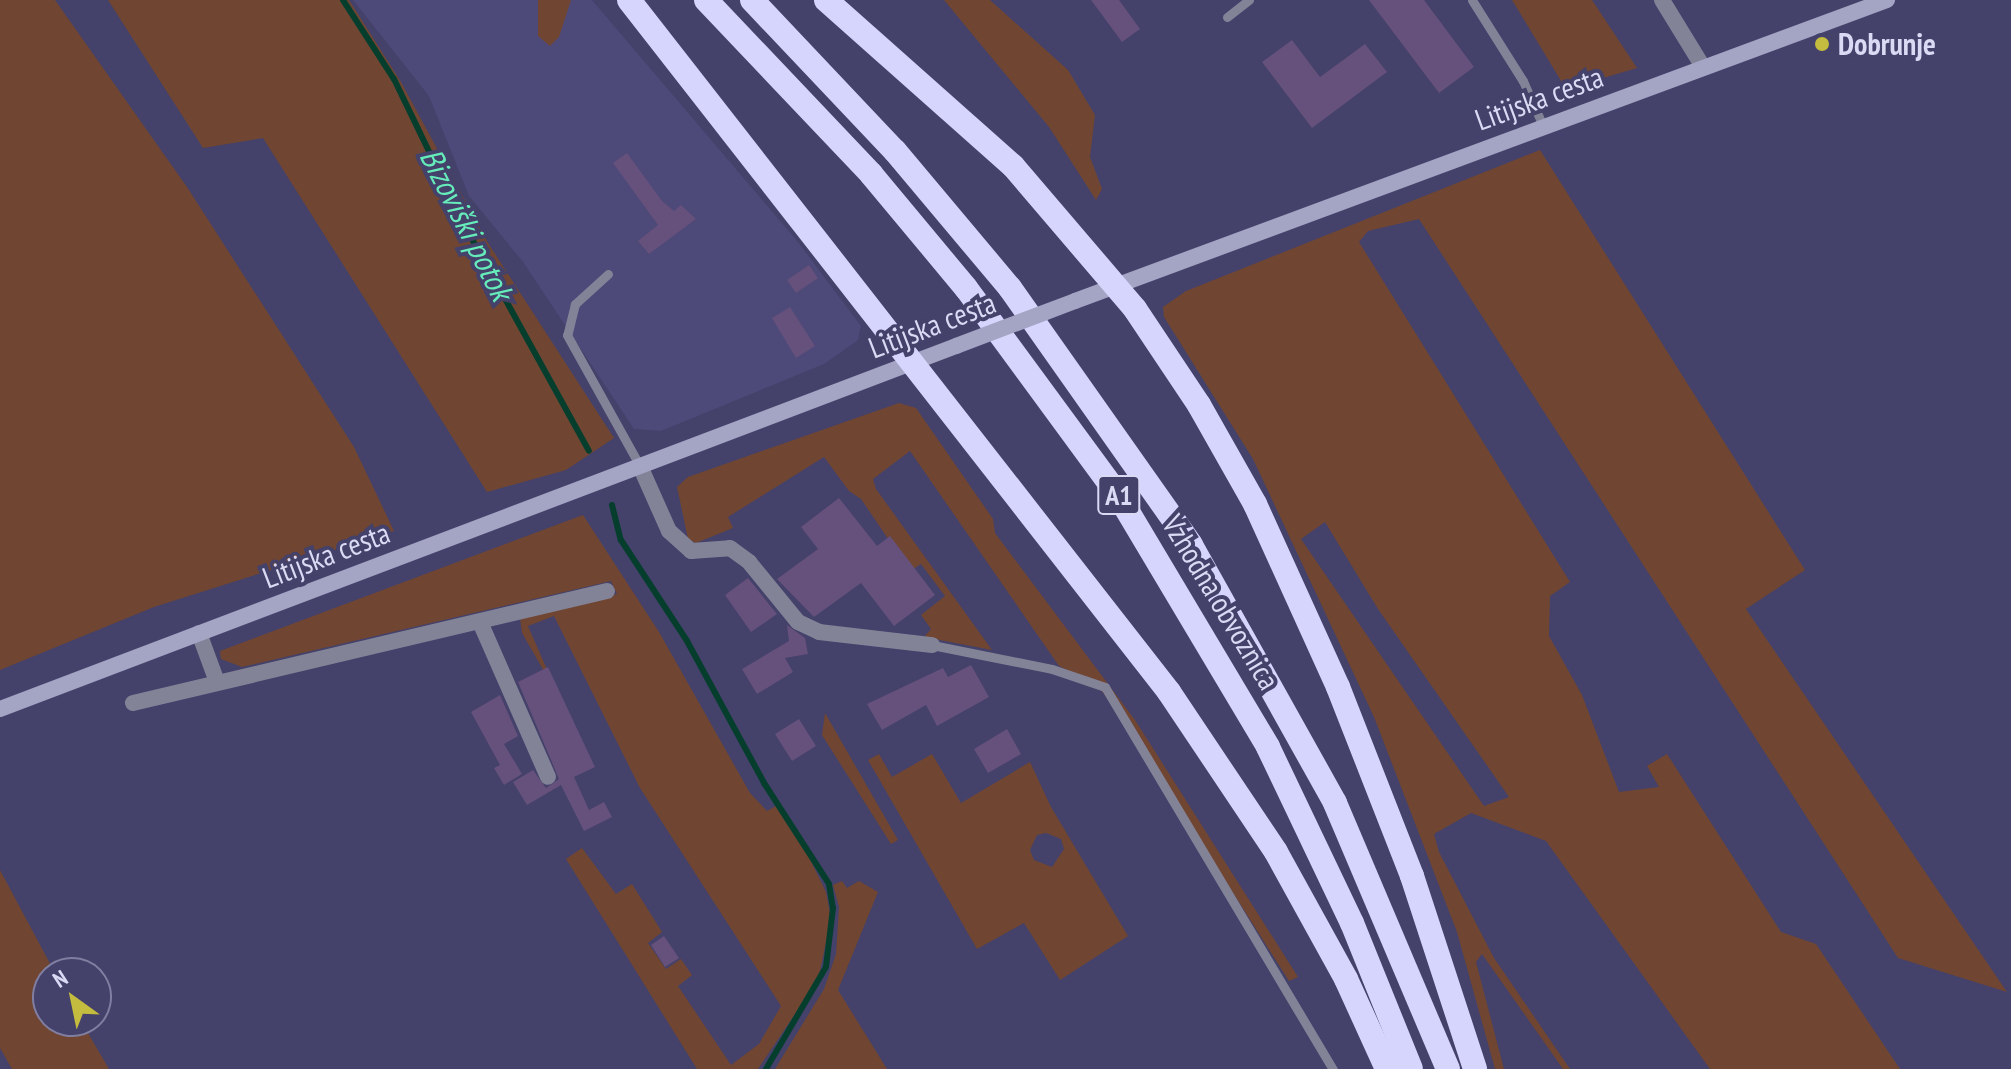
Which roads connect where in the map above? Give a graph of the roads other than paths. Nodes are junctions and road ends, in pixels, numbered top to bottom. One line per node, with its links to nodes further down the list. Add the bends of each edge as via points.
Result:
1 (629, 0): 14 (highway)
2 (706, 0): 26 (highway, Vzhodna obvoznica / A1, via 871,174 966,288 1118,495 1268,747 1352,923)
3 (752, 0): 27 (highway, Vzhodna obvoznica / A1, via 895,151 1010,288 1152,485 1249,641 1335,803)
4 (826, 0): 13 (highway, via 994,147)
5 (1249, 0): 9 (lane)
6 (1472, 0): 11 (lane, via 1523,81)
7 (1662, 0): 10 (street)
8 (1887, 0): 10 (main road, Litijska cesta)
9 (1227, 17)
10 (1703, 67): 11 (main road, Litijska cesta)
11 (1543, 126): 13 (main road, Litijska cesta)
12 (608, 274): 15 (lane, via 575,304 567,335)
13 (1116, 285): 14 (main road, Litijska cesta, bridge); 28 (highway, via 1222,444 1298,594 1412,876)
14 (911, 363): 15 (main road, Litijska cesta); 25 (highway, via 1008,482 1224,771 1323,937)
15 (640, 466): 18 (main road, Litijska cesta); 19 (street, via 669,531 691,551 730,548 740,555 798,622 819,632)
16 (607, 591): 17 (street)
17 (480, 622): 20 (street); 23 (street)
18 (199, 633): 20 (street); 22 (main road, Litijska cesta)
19 (932, 645): 24 (lane, via 1052,669 1105,687)
20 (217, 682): 21 (street)
21 (133, 703)
22 (0, 709)
23 (548, 777)
24 (1333, 1069)
25 (1387, 1069)
26 (1411, 1069)
27 (1448, 1069)
28 (1475, 1069)

